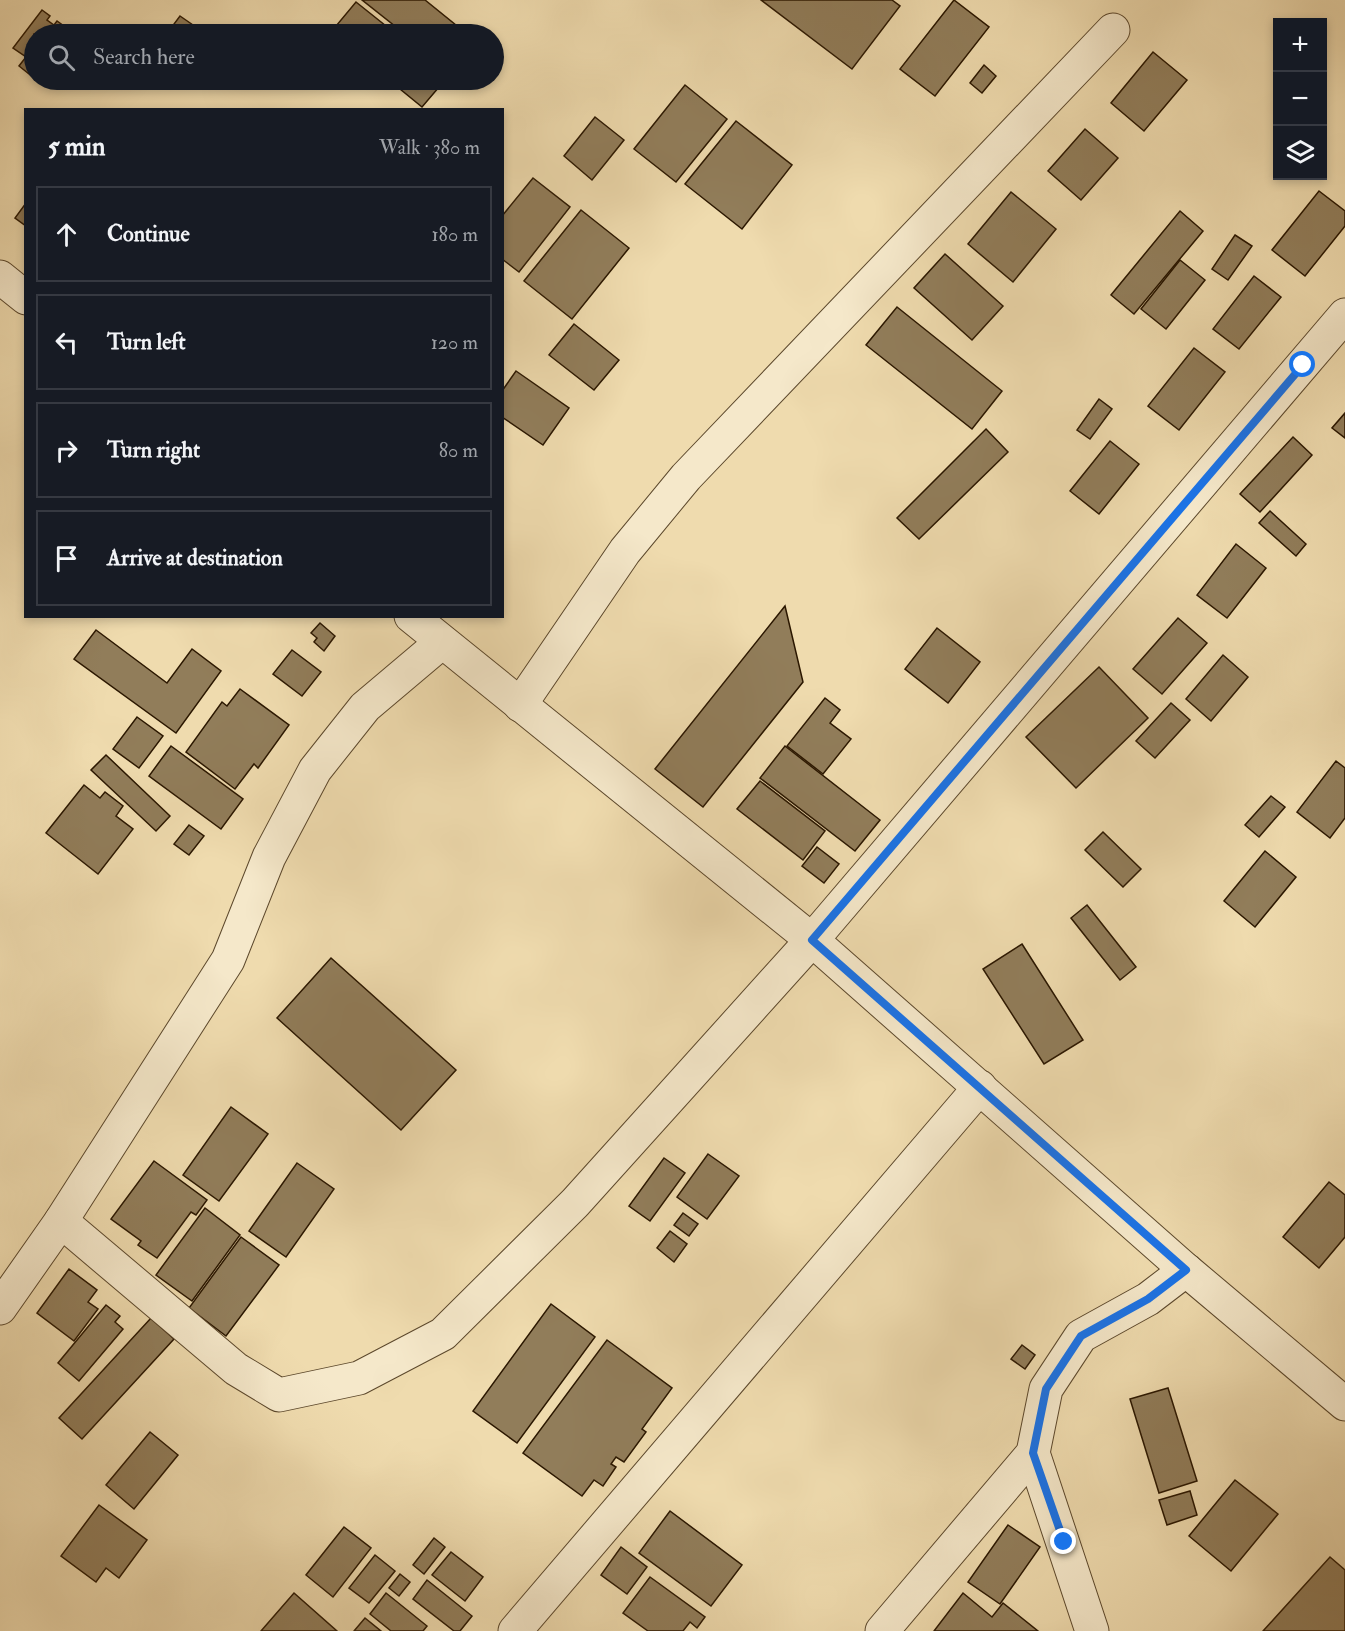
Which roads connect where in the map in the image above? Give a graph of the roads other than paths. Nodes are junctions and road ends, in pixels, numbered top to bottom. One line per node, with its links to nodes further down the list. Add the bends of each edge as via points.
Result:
1 (1113, 30): 7 (street, via 686,477 625,551)
2 (0, 276): 3 (street)
3 (24, 296)
4 (1345, 315): 8 (street)
5 (413, 618): 6 (street)
6 (442, 642): 7 (street); 10 (street, via 365,707 315,770 269,857 228,960)
7 (520, 705): 8 (street)
8 (812, 940): 9 (street); 10 (street, via 575,1203 443,1334 359,1378 279,1395 236,1369)
9 (980, 1087): 11 (street); 15 (street)
10 (61, 1221): 12 (street)
11 (1186, 1270): 13 (street); 14 (street, via 1148,1299 1081,1336 1046,1389)
12 (0, 1308)
13 (1345, 1404)
14 (1033, 1453): 16 (street); 17 (street)
15 (515, 1631)
16 (882, 1631)
17 (1092, 1631)

